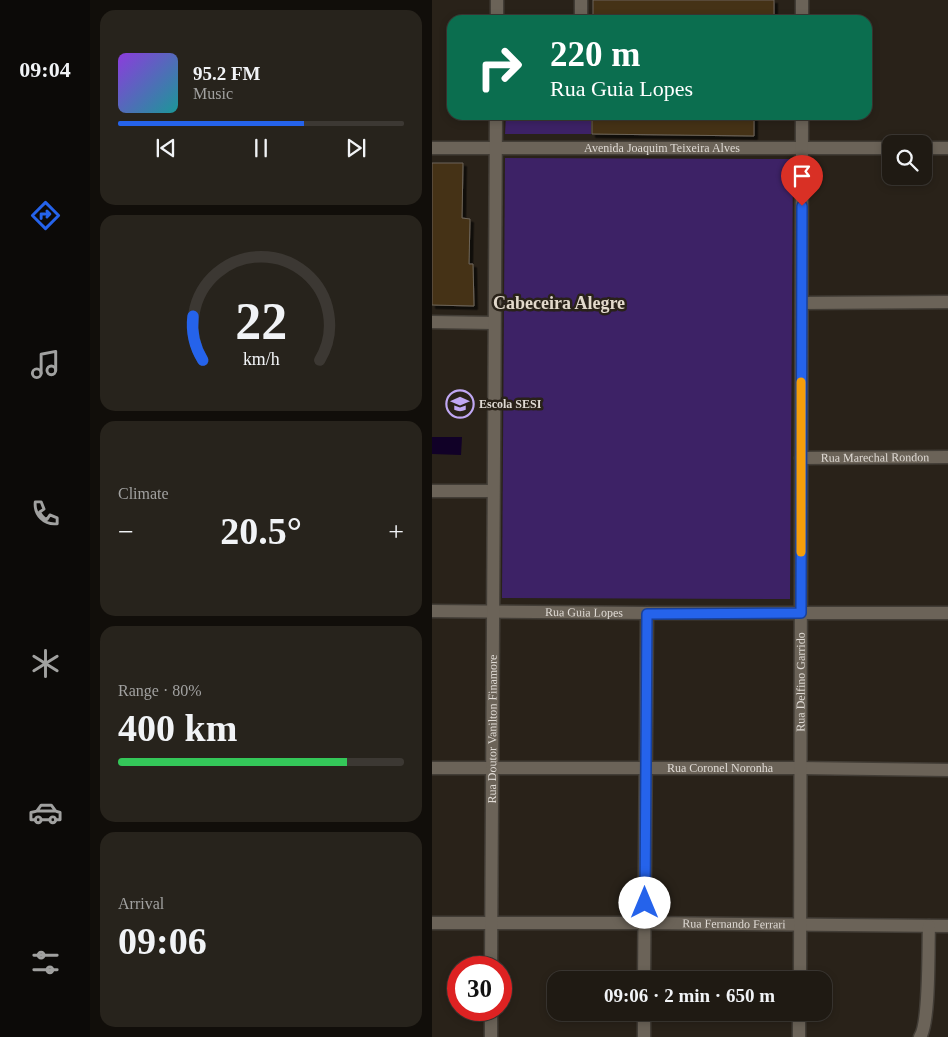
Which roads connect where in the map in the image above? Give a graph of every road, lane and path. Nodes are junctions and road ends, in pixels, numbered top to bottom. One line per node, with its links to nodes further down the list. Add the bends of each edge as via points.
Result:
1 (497, 0): 4 (street)
2 (582, 0): 5 (street)
3 (802, 0): 6 (street)
4 (497, 15)
5 (582, 15)
6 (802, 15)
7 (496, 120): 10 (street, Rua Doutor Vanilton Finamore)
8 (802, 120): 11 (street, Rua Delfino Garrido)
9 (432, 148): 10 (street, Avenida Joaquim Teixeira Alves)
10 (496, 148): 11 (street, Avenida Joaquim Teixeira Alves); 18 (street, Rua Doutor Vanilton Finamore)
11 (802, 148): 12 (street, Avenida Joaquim Teixeira Alves); 16 (street, Rua Delfino Garrido)
12 (882, 148)
13 (932, 148): 14 (street)
14 (948, 148)
15 (948, 302): 16 (street)
16 (802, 303): 20 (street, Rua Delfino Garrido)
17 (432, 322): 18 (street)
18 (494, 323): 22 (street, Rua Doutor Vanilton Finamore)
19 (948, 457): 20 (street, Rua Marechal Rondon)
20 (801, 458): 25 (street, Rua Delfino Garrido)
21 (432, 491): 22 (street)
22 (492, 491): 24 (street, Rua Doutor Vanilton Finamore)
23 (432, 611): 24 (street, Rua Guia Lopes)
24 (492, 611): 27 (street, Rua Guia Lopes); 29 (street, Rua Doutor Vanilton Finamore)
25 (801, 613): 26 (street, Rua Guia Lopes); 27 (street, Rua Guia Lopes); 31 (street, Rua Delfino Garrido)
26 (948, 613)
27 (647, 614): 30 (street)
28 (432, 768): 29 (street, Rua Coronel Noronha)
29 (491, 768): 30 (street, Rua Coronel Noronha); 35 (street, Rua Doutor Vanilton Finamore)
30 (646, 768): 31 (street, Rua Coronel Noronha); 33 (street)
31 (800, 768): 32 (street, Rua Coronel Noronha); 36 (street, Rua Delfino Garrido)
32 (948, 770)
33 (645, 922): 35 (street, Rua Fernando Ferrari); 36 (street, Rua Fernando Ferrari); 40 (street)
34 (432, 923): 35 (street, Rua Fernando Ferrari)
35 (490, 923): 39 (street, Rua Doutor Vanilton Finamore)
36 (800, 925): 37 (street, Rua Fernando Ferrari); 41 (street, Rua Delfino Garrido)
37 (929, 926): 38 (street, Rua Fernando Ferrari); 48 (street, via 926,1016)
38 (948, 926)
39 (491, 956)
40 (644, 971)
41 (800, 971)
42 (491, 1021): 45 (street)
43 (644, 1021): 46 (street)
44 (800, 1021): 47 (street)
45 (491, 1037)
46 (644, 1037)
47 (799, 1037)
48 (920, 1037)

